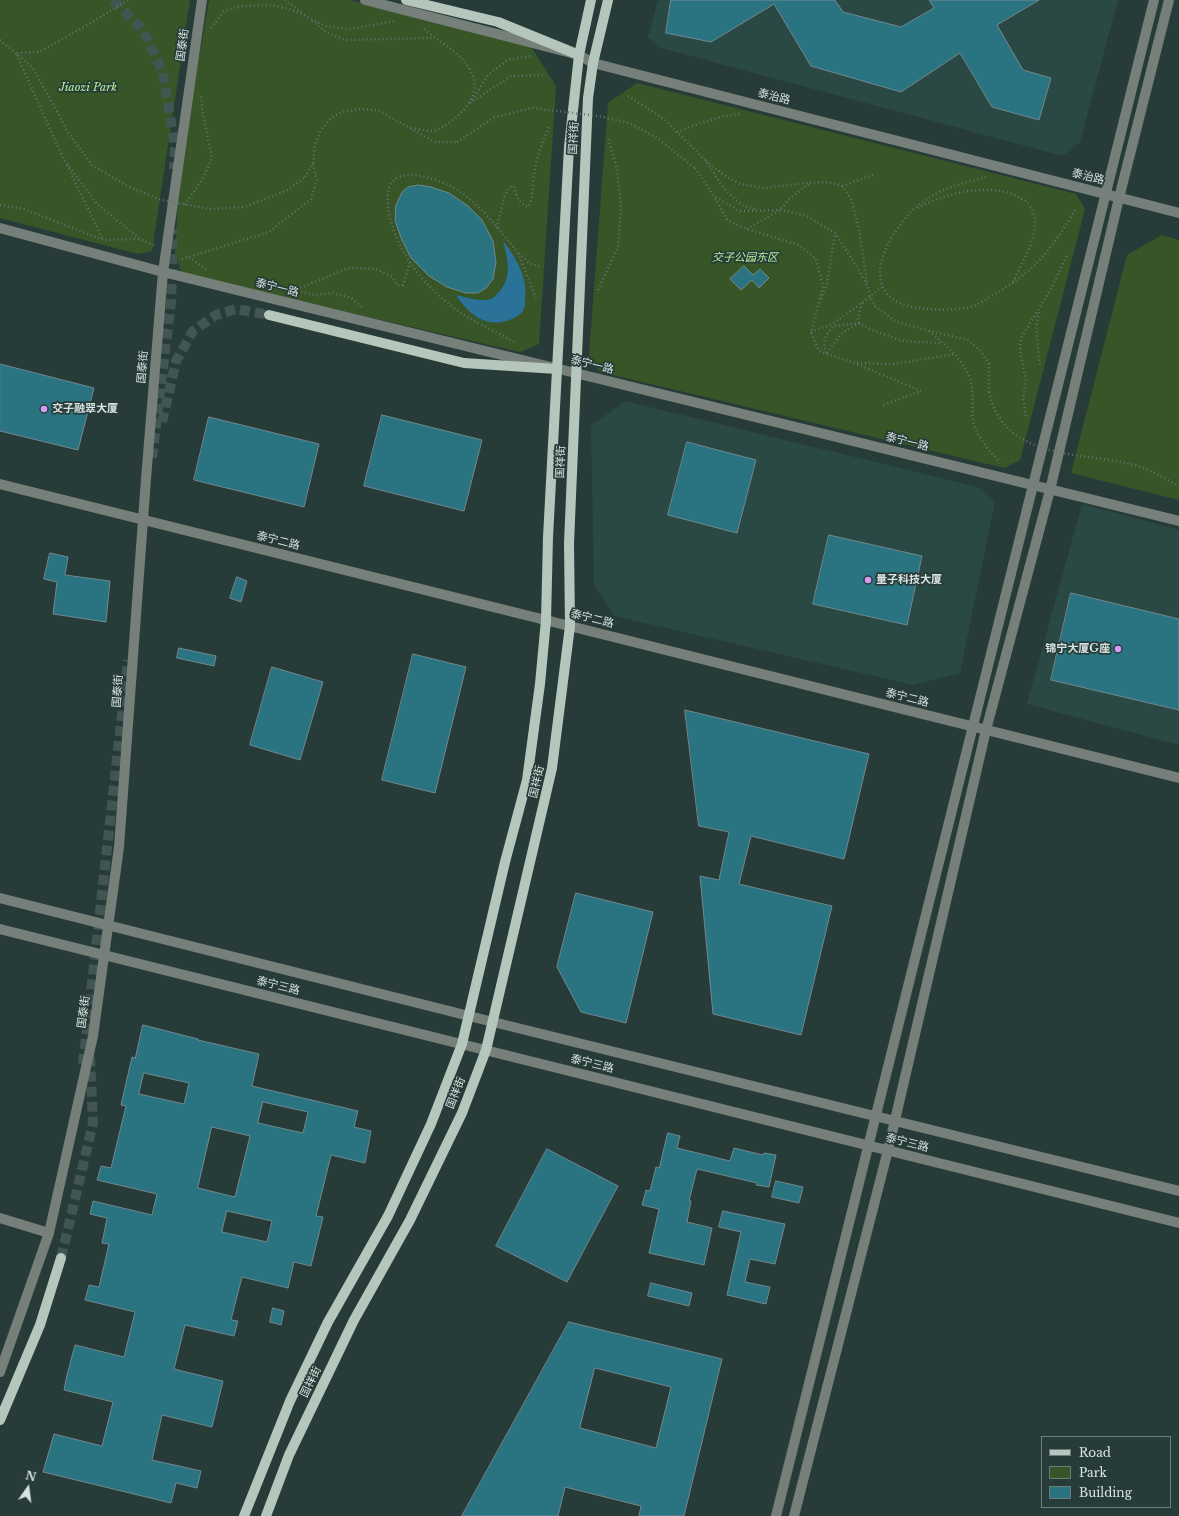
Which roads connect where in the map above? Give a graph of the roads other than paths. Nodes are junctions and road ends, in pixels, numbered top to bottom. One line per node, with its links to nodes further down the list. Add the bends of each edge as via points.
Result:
1 (202, 0): 14 (street, 国泰街)
2 (365, 0): 8 (street, 泰治路)
3 (406, 0): 8 (main road, via 498,22)
4 (591, 0): 8 (main road, 国祥街)
5 (608, 0): 9 (main road, 国祥街)
6 (1154, 0): 10 (street)
7 (1169, 0): 11 (street)
8 (578, 55): 9 (street, 泰治路); 16 (main road, 国祥街, via 569,147)
9 (593, 63): 10 (street, 泰治路); 17 (main road, 国祥街, via 588,98)
10 (1105, 194): 11 (street, 泰治路); 19 (street)
11 (1119, 198): 12 (street, 泰治路); 20 (street)
12 (1179, 213)
13 (0, 228): 14 (street, 泰宁一路)
14 (163, 272): 16 (street, 泰宁一路); 21 (street, 国泰街)
15 (269, 315): 16 (main road, via 464,363)
16 (557, 369): 17 (street, 泰宁一路); 23 (main road, 国祥街)
17 (576, 374): 19 (street, 泰宁一路); 24 (main road, 国祥街)
18 (0, 484): 21 (street, 泰宁二路)
19 (1033, 485): 20 (street, 泰宁一路); 25 (street)
20 (1050, 490): 22 (street, 泰宁一路); 26 (street)
21 (143, 519): 23 (street, 泰宁二路); 29 (street, 国泰街, via 119,847)
22 (1179, 521)
23 (546, 620): 24 (street, 泰宁二路); 32 (main road, 国祥街, via 527,780)
24 (570, 626): 25 (street, 泰宁二路); 33 (main road, 国祥街, via 552,768)
25 (973, 726): 26 (street, 泰宁二路); 36 (street)
26 (986, 730): 27 (street, 泰宁二路); 37 (street)
27 (1179, 778)
28 (0, 898): 29 (street, 泰宁三路)
29 (108, 925): 31 (street, 国泰街); 32 (street, 泰宁三路)
30 (0, 929): 31 (street, 泰宁三路)
31 (104, 955): 34 (street, 泰宁三路); 43 (street, 国泰街, via 93,1036)
32 (469, 1015): 33 (street, 泰宁三路); 34 (main road, 国祥街)
33 (493, 1022): 35 (main road, 国祥街); 36 (street, 泰宁三路)
34 (462, 1044): 35 (street, 泰宁三路); 47 (main road, 国祥街, via 431,1124 388,1216 328,1322 290,1401)
35 (486, 1050): 38 (street, 泰宁三路); 48 (main road, 国祥街, via 455,1128 410,1220 354,1320 289,1455)
36 (876, 1116): 37 (street, 泰宁三路); 38 (street)
37 (895, 1120): 39 (street); 40 (street, 泰宁三路)
38 (868, 1145): 39 (street, 泰宁三路); 49 (street)
39 (888, 1150): 42 (street, 泰宁三路); 50 (street)
40 (1179, 1191)
41 (0, 1218): 43 (street)
42 (1179, 1223)
43 (49, 1233): 45 (street, 国泰街)
44 (61, 1258): 46 (main road, via 40,1325)
45 (0, 1372)
46 (0, 1420)
47 (244, 1516)
48 (266, 1516)
49 (776, 1516)
50 (794, 1516)

